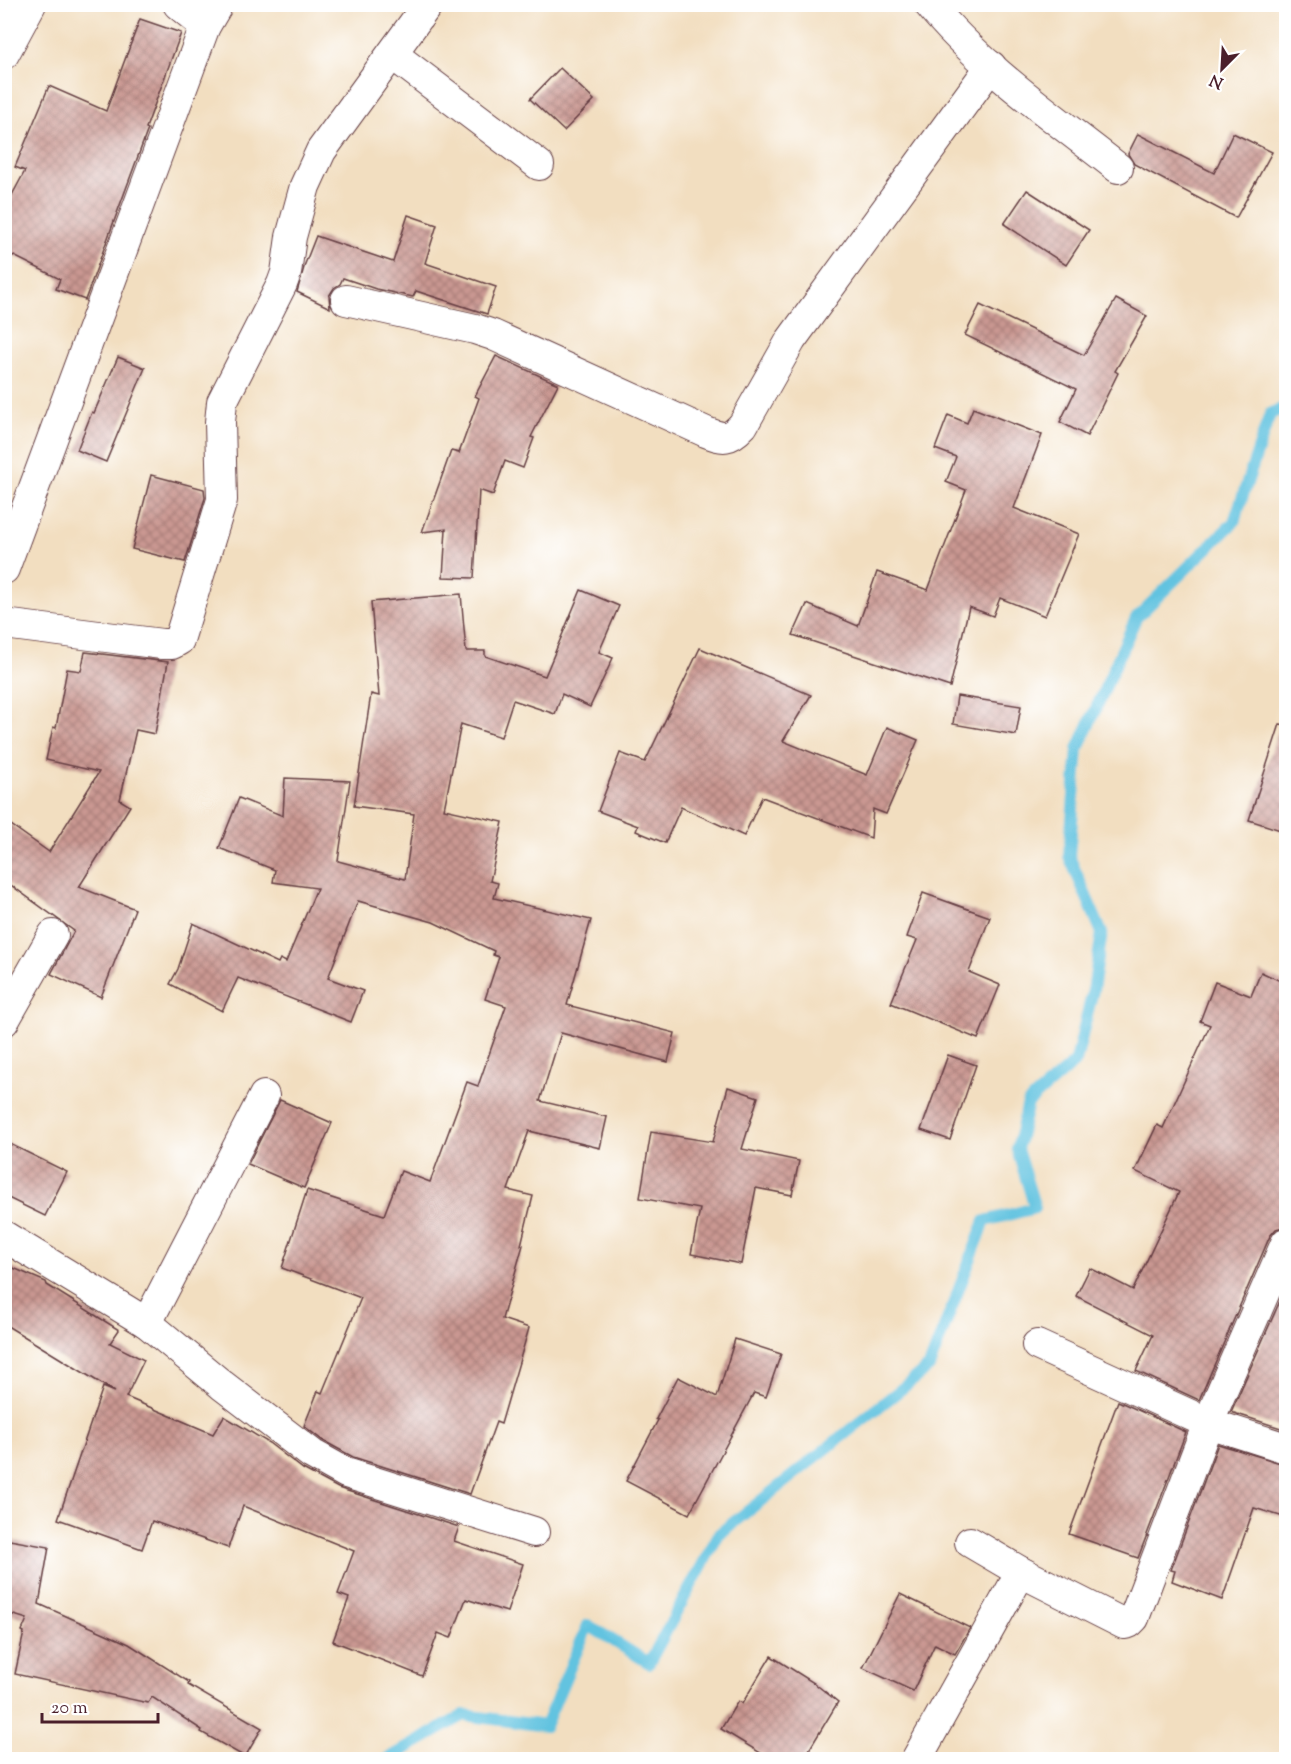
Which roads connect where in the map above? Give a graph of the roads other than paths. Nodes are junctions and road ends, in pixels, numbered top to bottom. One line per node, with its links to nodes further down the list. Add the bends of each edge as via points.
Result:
1 (31, 4): 6 (street)
2 (178, 4): 5 (street)
3 (428, 4): 7 (street)
4 (929, 4): 8 (street)
5 (212, 15): 12 (street)
6 (4, 54)
7 (392, 54): 9 (street); 13 (street, via 321,151 305,186 282,284 222,402 222,500 178,640 162,644)
8 (991, 66): 10 (street); 11 (street, via 791,340 734,435 721,438 706,432 493,335)
9 (539, 165)
10 (1118, 168)
11 (346, 300)
12 (4, 569)
13 (4, 624)
14 (53, 935): 15 (street)
15 (4, 1021)
16 (264, 1096): 19 (street)
17 (4, 1236): 19 (street)
18 (1287, 1243): 21 (street)
19 (147, 1323): 23 (street, via 312,1454 346,1473)
20 (1037, 1345): 21 (street)
21 (1208, 1423): 22 (street); 25 (street, via 1130,1623 1124,1624)
22 (1287, 1448)
23 (534, 1532)
24 (970, 1542): 25 (street)
25 (1021, 1572): 26 (street)
26 (916, 1760)

